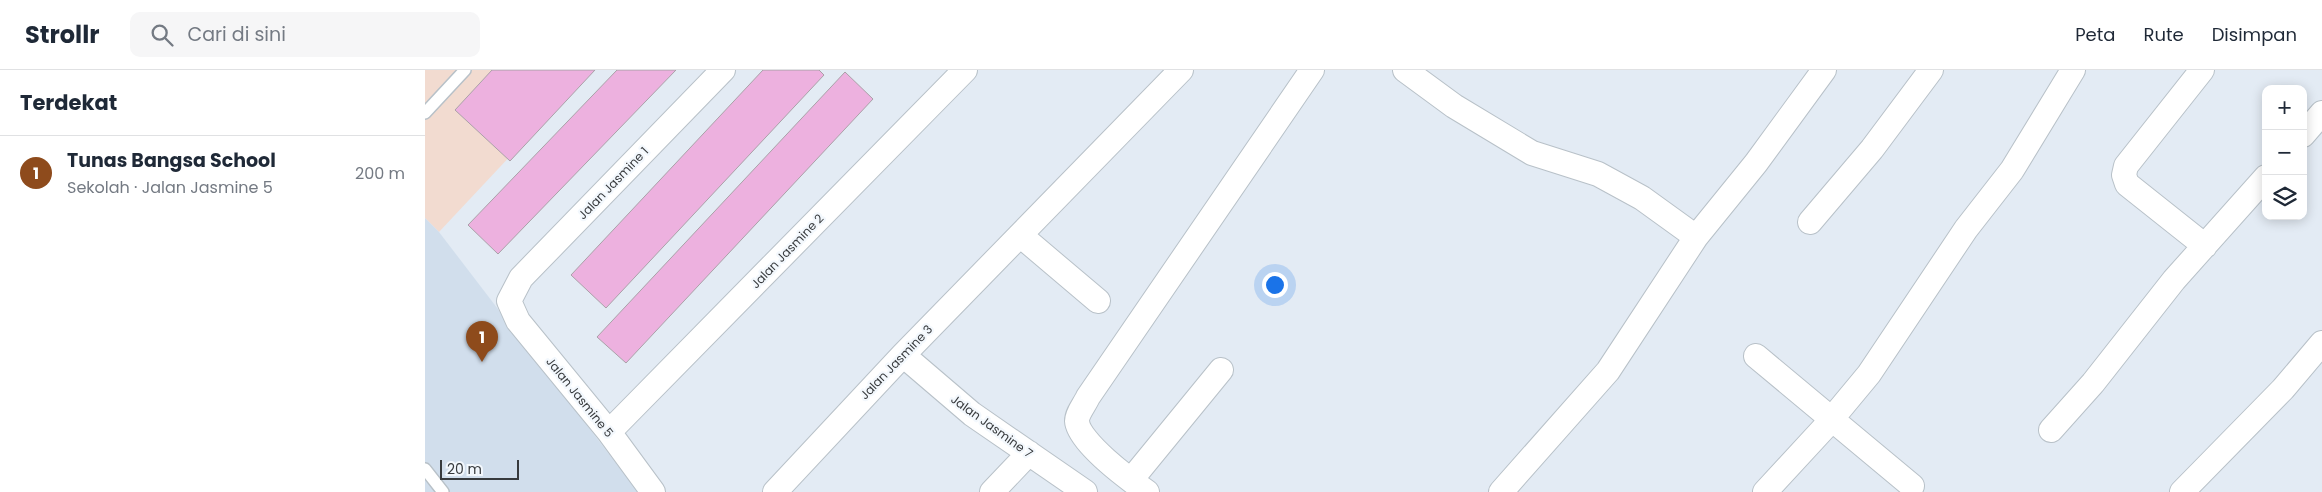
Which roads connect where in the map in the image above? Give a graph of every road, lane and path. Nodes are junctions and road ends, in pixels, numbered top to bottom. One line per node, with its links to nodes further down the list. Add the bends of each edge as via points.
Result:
1 (465, 70): 11 (lane)
2 (723, 70): 19 (street, Jalan Jasmine 1, via 521,278)
3 (965, 70): 27 (street, Jalan Jasmine 2)
4 (1181, 70): 16 (street, Jalan Jasmine 3)
5 (1312, 70): 30 (street, via 1078,415 1079,430 1087,441)
6 (1405, 70): 17 (street, via 1454,106 1532,153 1598,174 1643,198)
7 (1824, 70): 17 (street, via 1756,163)
8 (1931, 70): 15 (street, via 1872,149)
9 (2073, 70): 25 (street, via 2011,170 1966,229 1869,374)
10 (2202, 70): 18 (street, via 2126,166 2124,175 2127,184)
11 (425, 113)
12 (2322, 113): 13 (street)
13 (2307, 130)
14 (2262, 182): 18 (street)
15 (1810, 222)
16 (1020, 235): 20 (street); 22 (street, Jalan Jasmine 3)
17 (1696, 237): 37 (street, via 1608,371)
18 (2205, 246): 26 (street)
19 (509, 301): 27 (street, Jalan Jasmine 5, via 518,321)
20 (1097, 301)
21 (2322, 342): 39 (street, via 2283,388)
22 (903, 354): 28 (street, Jalan Jasmine 7, via 972,414); 34 (street, Jalan Jasmine 3)
23 (1756, 356): 25 (street)
24 (1221, 370): 30 (street)
25 (1832, 418): 31 (street); 38 (street)
26 (2051, 430)
27 (609, 432): 33 (street, Jalan Jasmine 5)
28 (1029, 453): 35 (street); 36 (street, Jalan Jasmine 7)
29 (425, 469): 32 (lane)
30 (1139, 486)
31 (1912, 486)
32 (443, 492)
33 (653, 492)
34 (775, 492)
35 (992, 492)
36 (1085, 492)
37 (1501, 492)
38 (1765, 492)
39 (2182, 492)

